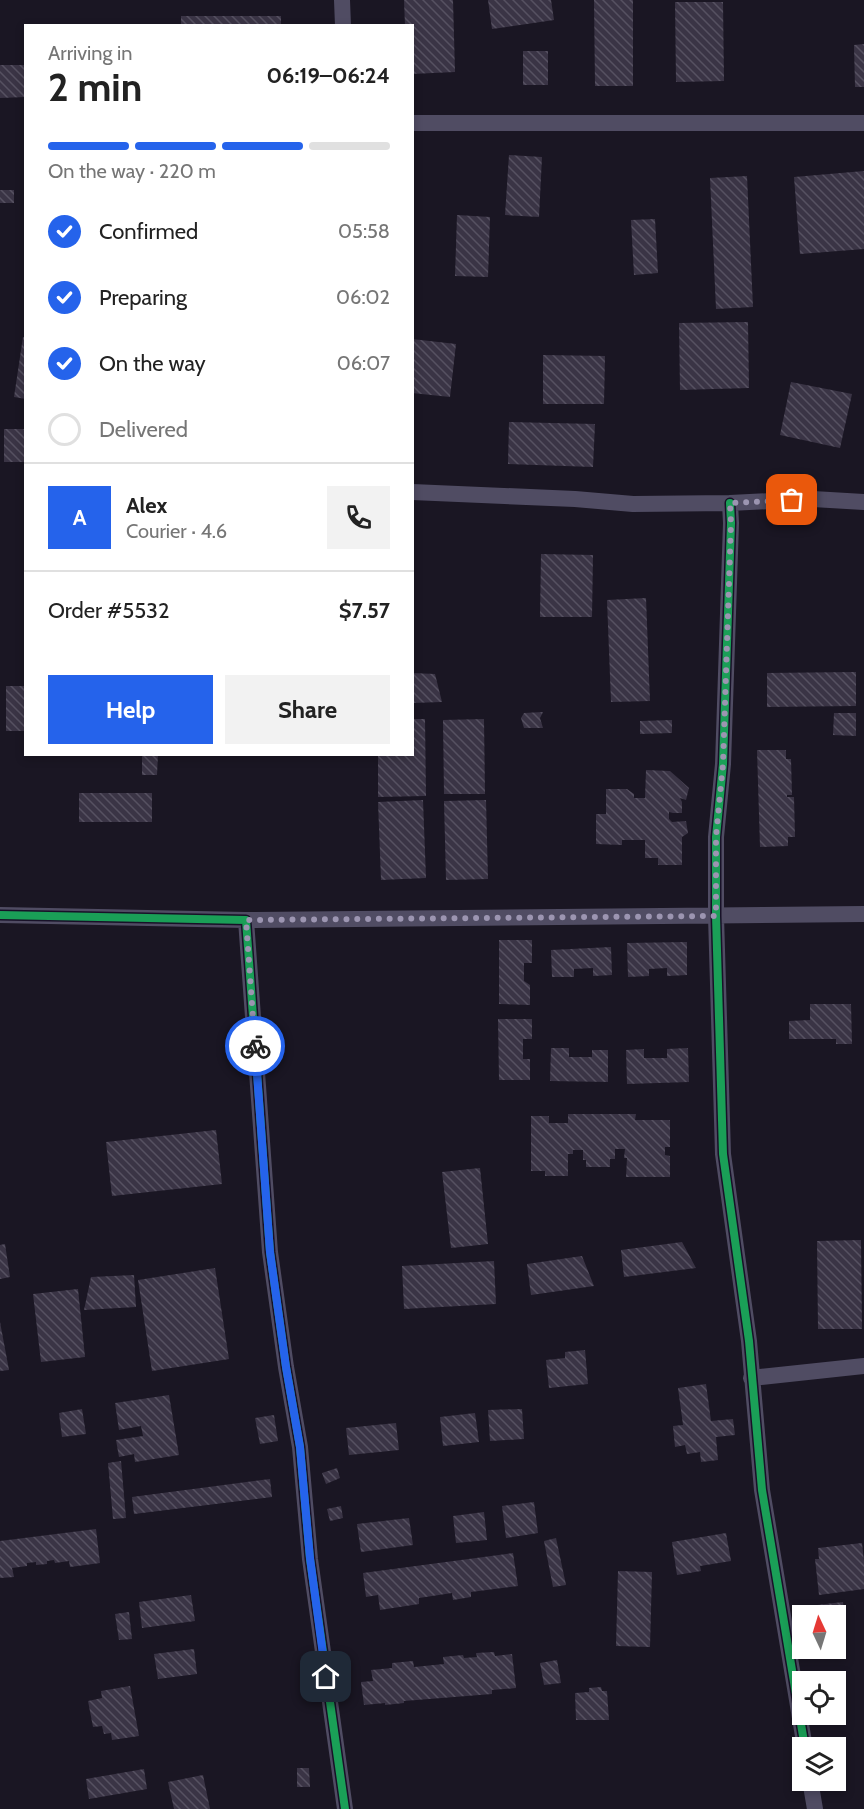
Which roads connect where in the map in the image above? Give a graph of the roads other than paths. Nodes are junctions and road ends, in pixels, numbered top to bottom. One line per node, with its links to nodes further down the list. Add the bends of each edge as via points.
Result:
1 (342, 0): 2 (street)
2 (343, 24)
3 (414, 123): 4 (street)
4 (864, 123)
5 (414, 492): 7 (street, via 633,504)
6 (864, 502): 7 (street, via 813,499)
7 (730, 503): 10 (street)
8 (864, 914): 10 (street)
9 (0, 915): 11 (street)
10 (716, 916): 11 (street); 13 (street, via 723,1154)
11 (246, 920): 16 (street, via 270,1252 300,1447 310,1558)
12 (864, 1365): 13 (street)
13 (751, 1378): 14 (street, via 762,1490)
14 (803, 1737)
15 (812, 1791): 17 (street)
16 (345, 1809)
17 (815, 1809)

